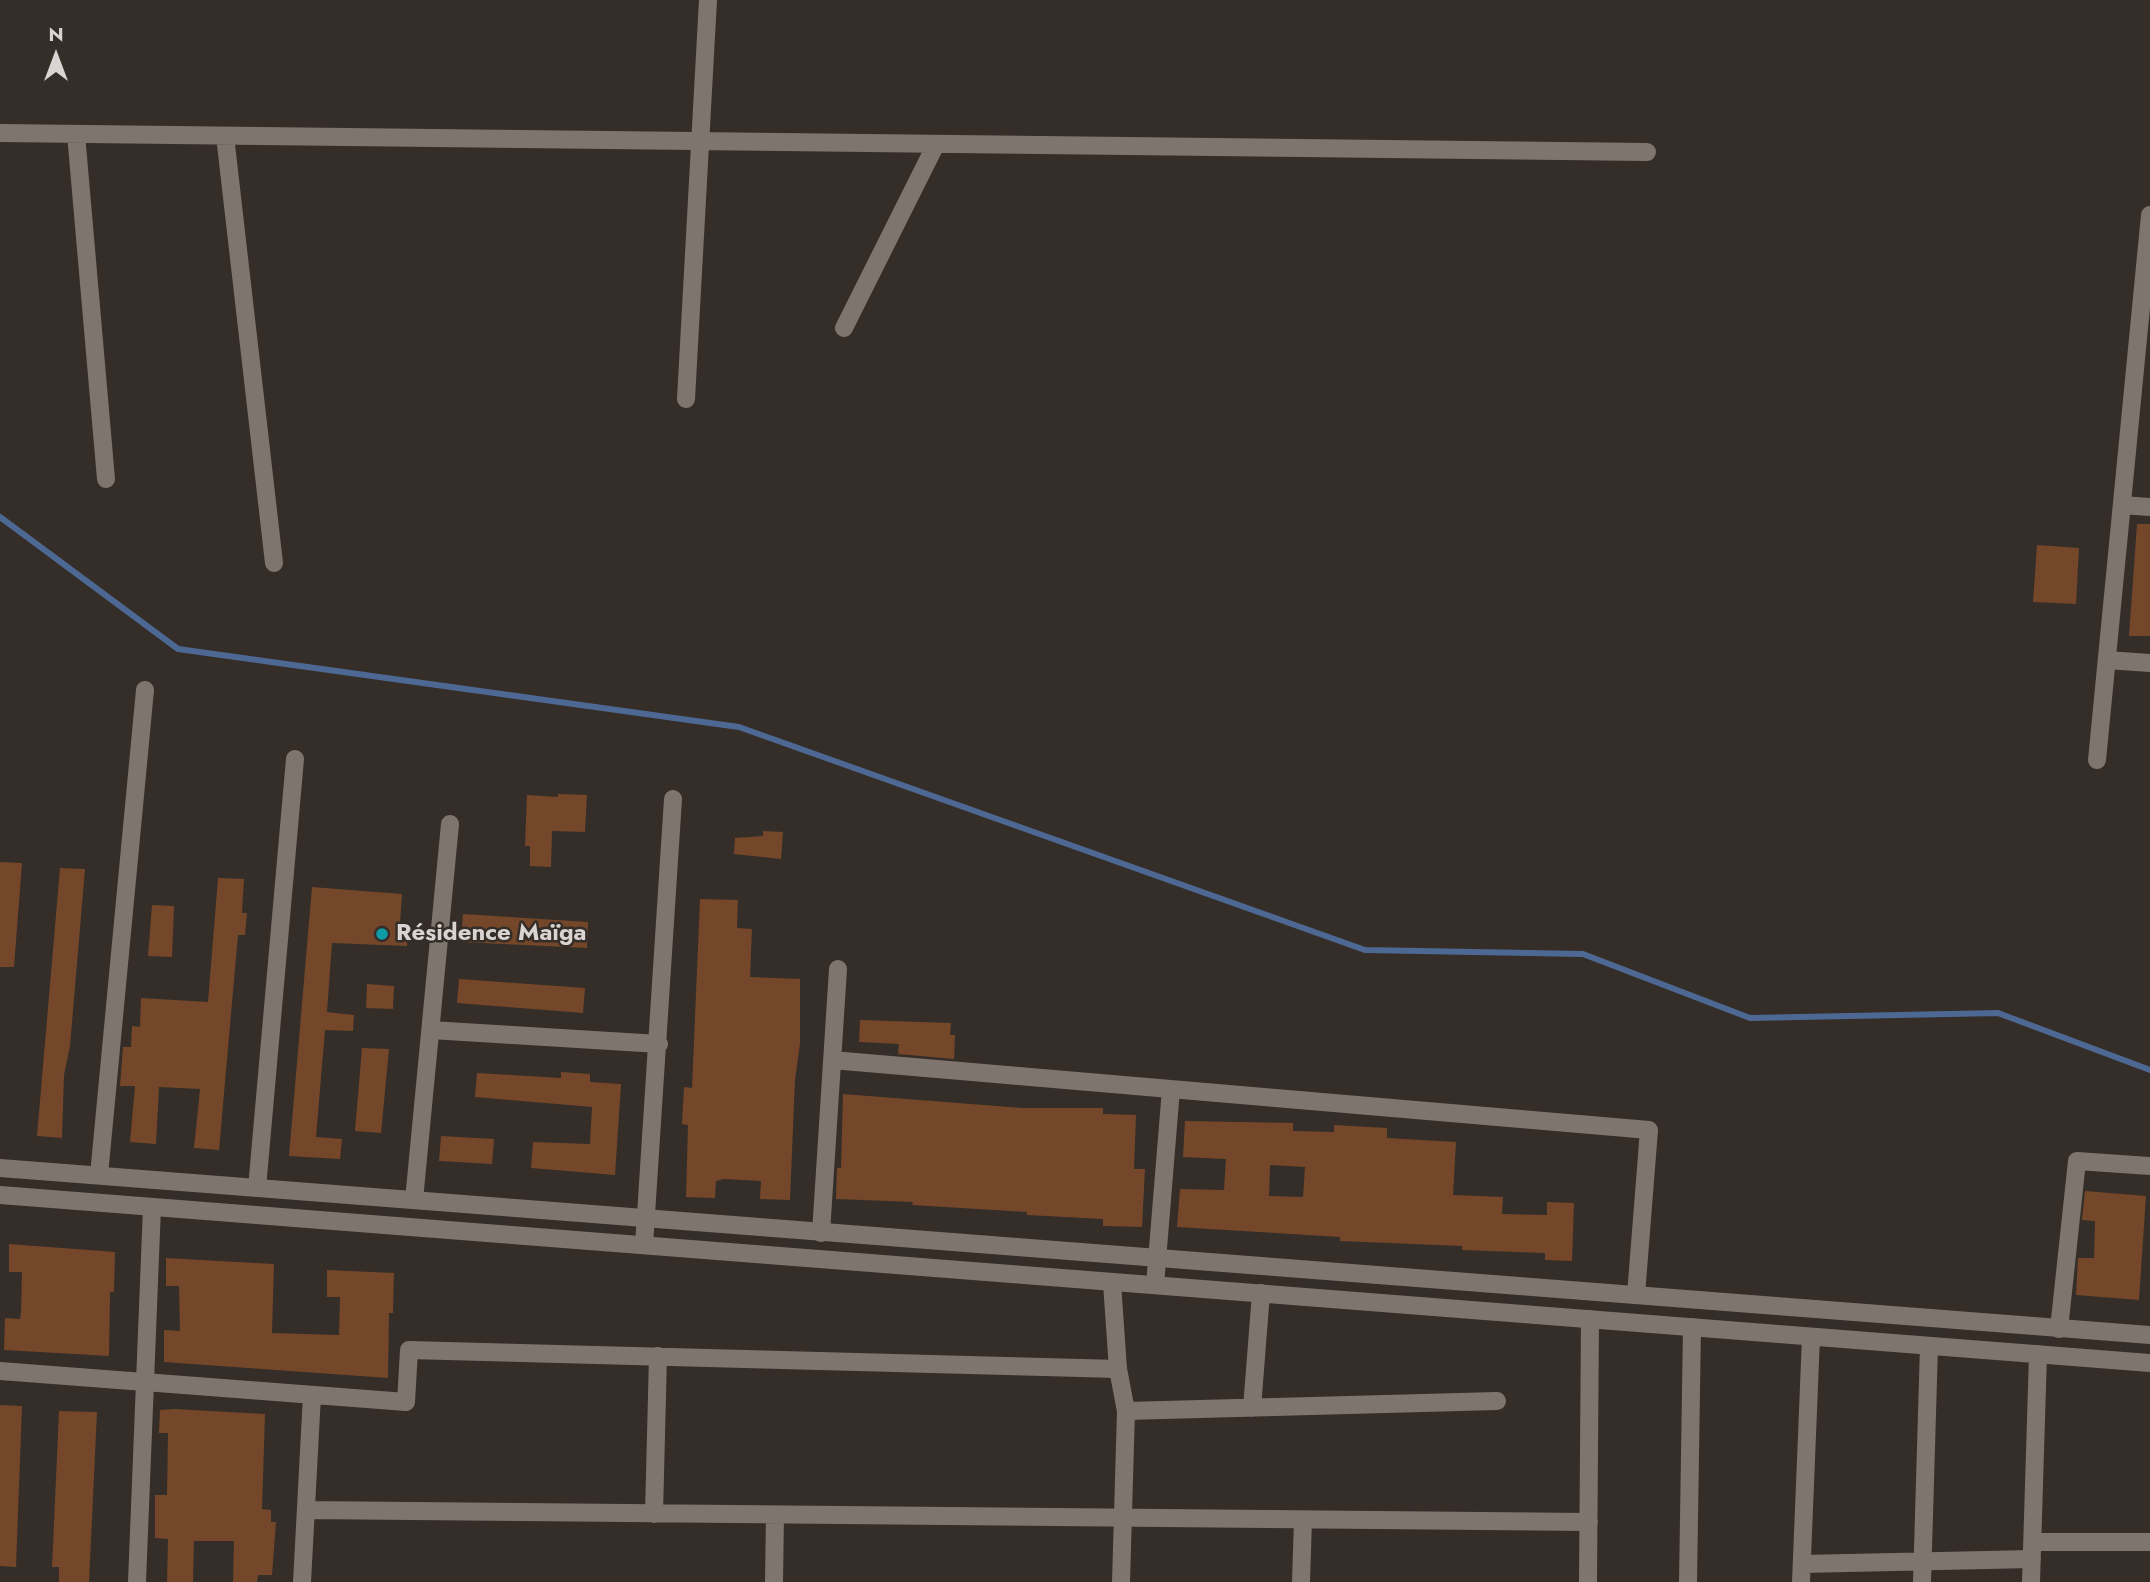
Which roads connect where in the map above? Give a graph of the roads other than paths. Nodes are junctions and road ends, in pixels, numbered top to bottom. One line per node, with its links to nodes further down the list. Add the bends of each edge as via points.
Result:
1 (708, 0): 5 (street)
2 (0, 133): 3 (street)
3 (76, 134): 4 (street); 12 (street)
4 (225, 135): 5 (street); 15 (street)
5 (700, 141): 6 (street); 11 (street)
6 (936, 144): 7 (street); 10 (street)
7 (1647, 152)
8 (2150, 215): 9 (street)
9 (2145, 317): 13 (street)
10 (845, 328)
11 (685, 398)
12 (106, 479)
13 (2122, 505): 14 (street); 16 (street)
14 (2150, 507)
15 (274, 563)
16 (2107, 660): 17 (street); 20 (street)
17 (2150, 663)
18 (145, 690): 30 (street)
19 (295, 759): 31 (street)
20 (2097, 760)
21 (673, 799): 25 (street)
22 (450, 824): 24 (street)
23 (838, 969): 26 (street)
24 (432, 1030): 25 (street); 33 (street)
25 (659, 1044): 35 (street)
26 (832, 1060): 27 (street); 36 (street)
27 (1171, 1089): 38 (street); 42 (street, via 1649,1130)
28 (2150, 1166): 45 (street, via 2077,1161)
29 (0, 1168): 30 (street)
30 (99, 1175): 31 (street)
31 (257, 1188): 33 (street)
32 (0, 1195): 34 (street)
33 (414, 1200): 35 (street)
34 (152, 1207): 37 (street); 54 (street)
35 (646, 1218): 36 (street); 37 (street)
36 (821, 1233): 38 (street)
37 (644, 1245): 39 (street)
38 (1157, 1258): 40 (street); 42 (street)
39 (1112, 1283): 40 (street); 52 (street)
40 (1154, 1285): 41 (street)
41 (1262, 1293): 43 (street); 57 (street)
42 (1636, 1296): 45 (street)
43 (1590, 1319): 44 (street); 64 (street)
44 (1692, 1327): 47 (street); 75 (street)
45 (2059, 1328): 46 (street)
46 (2150, 1335)
47 (1811, 1337): 48 (street); 68 (street)
48 (1928, 1346): 49 (street); 67 (street)
49 (2038, 1354): 51 (street); 66 (street)
50 (658, 1356): 52 (street); 55 (street, via 409,1350 406,1402); 60 (street)
51 (2150, 1363)
52 (1118, 1369): 58 (street)
53 (0, 1371): 54 (street)
54 (147, 1382): 55 (street); 69 (street)
55 (312, 1395): 59 (street)
56 (1497, 1401): 57 (street)
57 (1252, 1408): 58 (street)
58 (1126, 1411): 62 (street)
59 (306, 1510): 60 (street); 70 (street)
60 (654, 1514): 61 (street)
61 (775, 1515): 62 (street); 71 (street)
62 (1123, 1518): 63 (street); 72 (street)
63 (1303, 1520): 64 (street); 73 (street)
64 (1589, 1522): 74 (street)
65 (2150, 1542): 66 (street)
66 (2033, 1551): 67 (street); 78 (street)
67 (1923, 1562): 68 (street); 77 (street)
68 (1802, 1563): 76 (street)
69 (137, 1582)
70 (302, 1582)
71 (774, 1582)
72 (1121, 1582)
73 (1301, 1582)
74 (1588, 1582)
75 (1688, 1582)
76 (1801, 1582)
77 (1922, 1582)
78 (2031, 1582)

